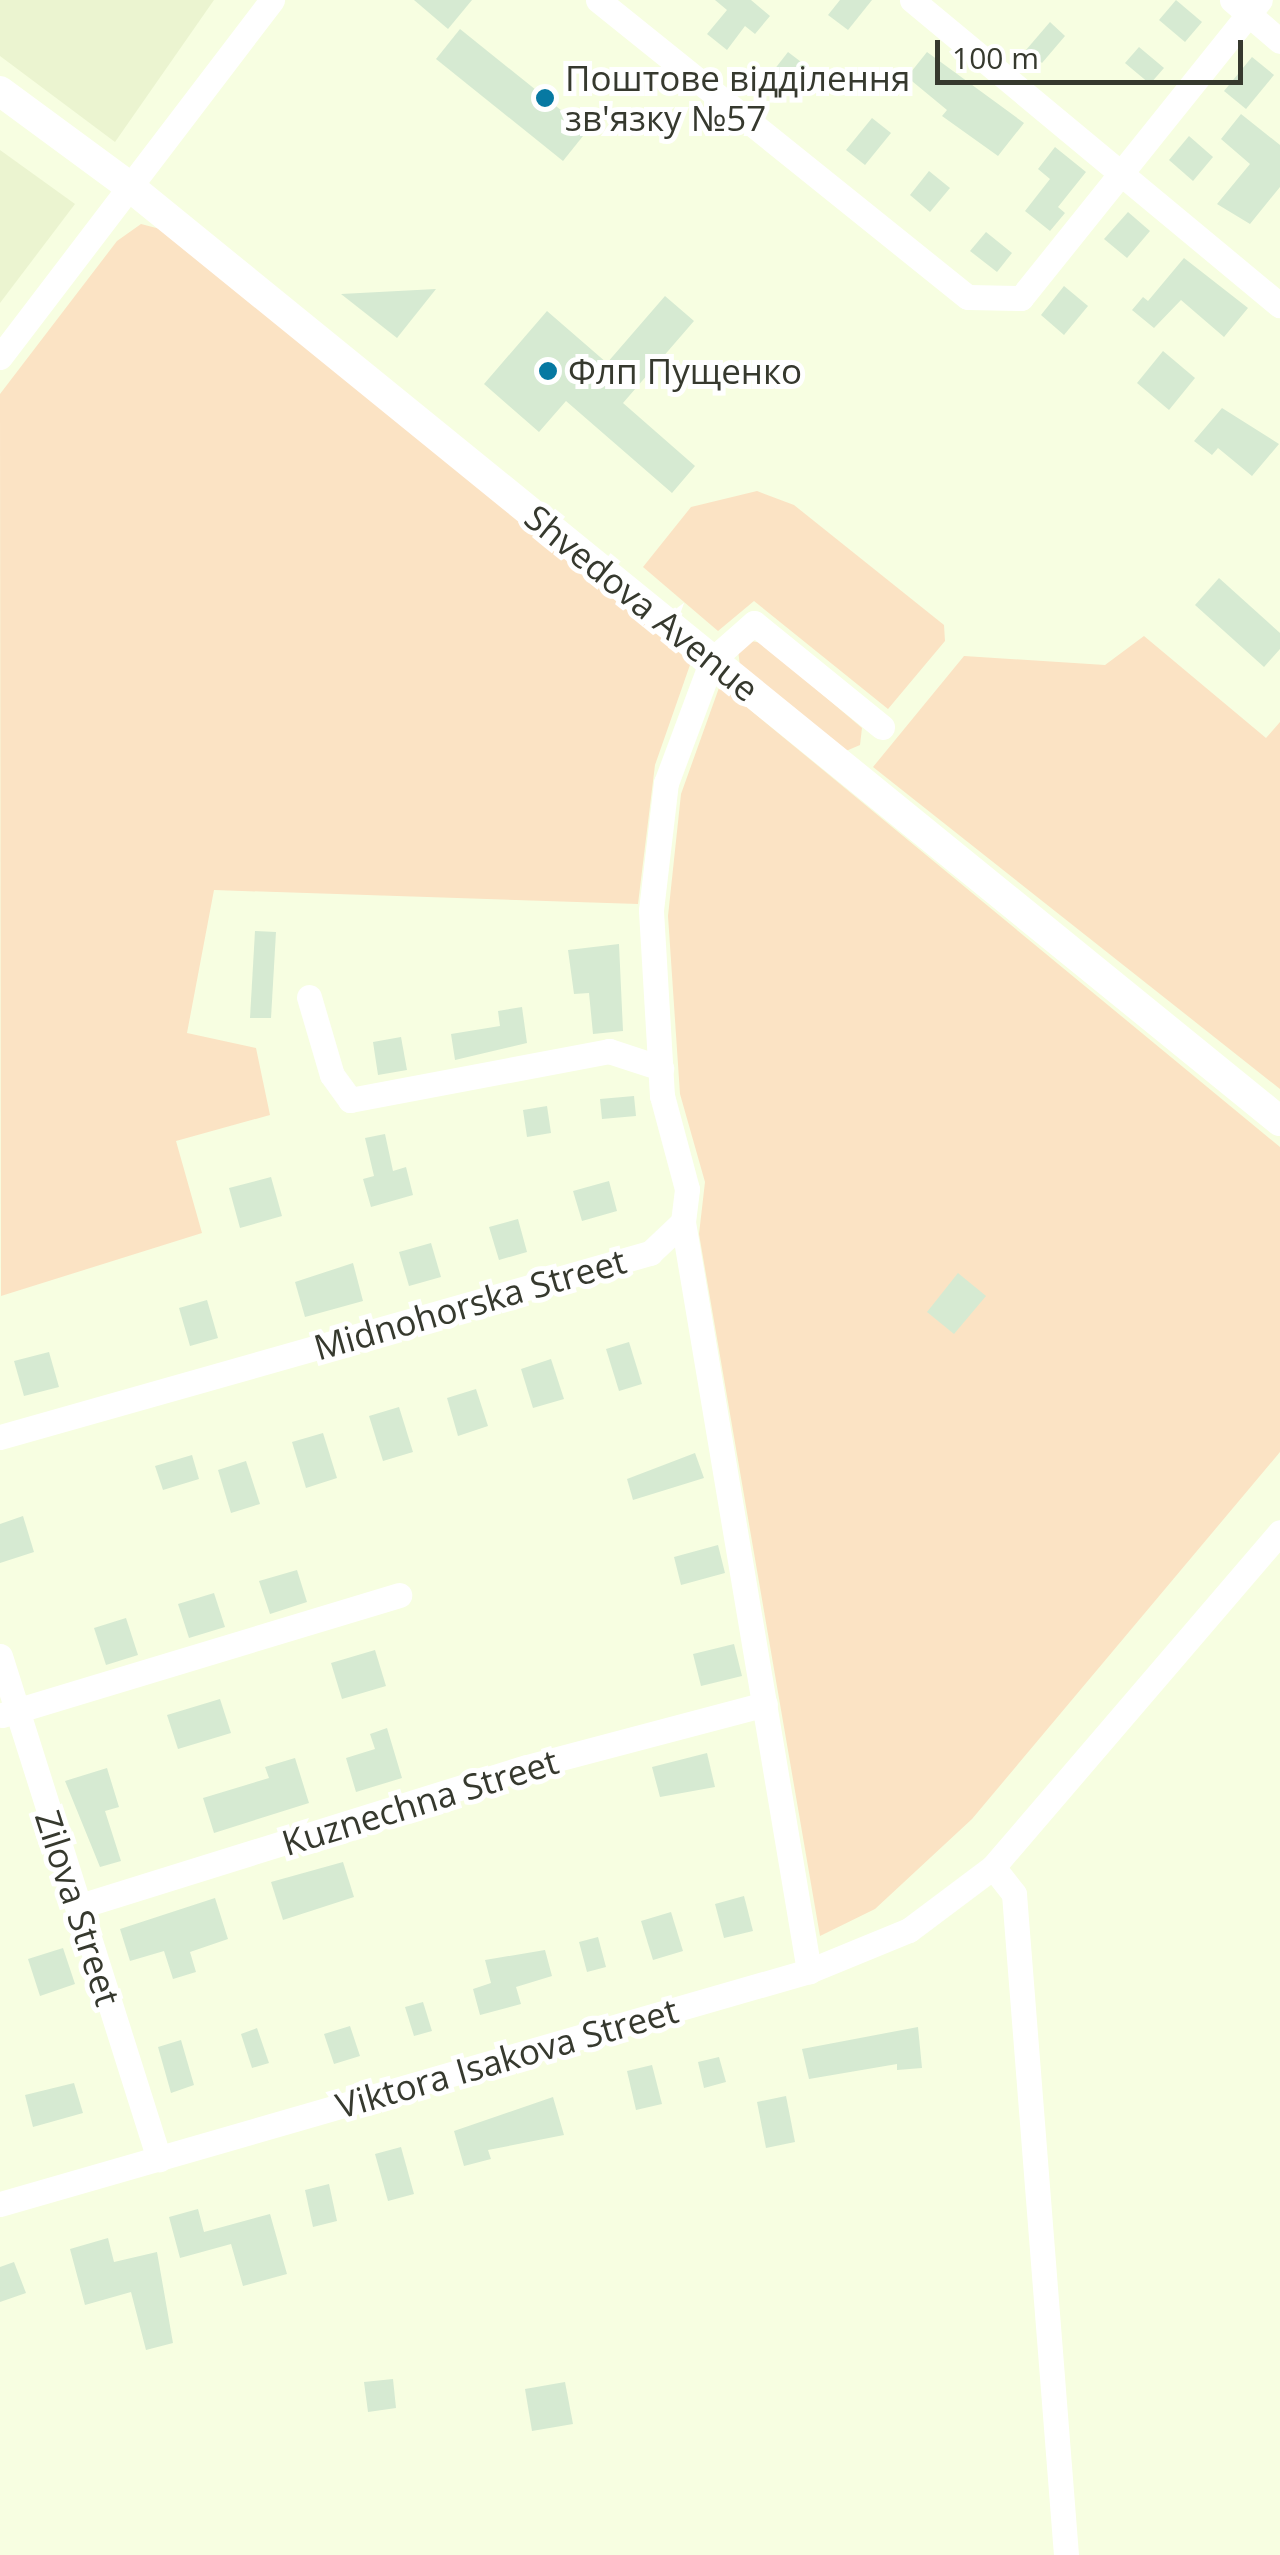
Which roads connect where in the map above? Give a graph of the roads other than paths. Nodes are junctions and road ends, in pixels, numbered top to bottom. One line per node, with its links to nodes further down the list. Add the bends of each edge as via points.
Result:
1 (272, 0): 8 (street)
2 (598, 0): 7 (street, via 968,296 1021,298)
3 (912, 0): 7 (street)
4 (1247, 5): 5 (street); 7 (street)
5 (1280, 40)
6 (0, 91): 8 (street, Shvedova Avenue)
7 (1121, 173): 9 (street)
8 (129, 186): 10 (street); 11 (street, Shvedova Avenue)
9 (1280, 305)
10 (0, 357)
11 (712, 660): 12 (street, via 754,622); 14 (street, via 666,783 651,910); 15 (street, Shvedova Avenue)
12 (882, 727)
13 (309, 997): 14 (street, via 332,1075 350,1100 609,1050)
14 (661, 1068): 16 (street, via 686,1188)
15 (1280, 1121)
16 (682, 1222): 17 (street, Midnohorska Street, via 650,1253); 21 (street)
17 (0, 1437)
18 (1280, 1532): 23 (street, Viktora Isakova Street)
19 (400, 1595): 22 (street)
20 (0, 1656): 22 (street, Zilova Street)
21 (765, 1704): 24 (street, Kuznechna Street, via 527,1767); 25 (street)
22 (8, 1713): 24 (street, Zilova Street)
23 (992, 1867): 25 (street, Viktora Isakova Street, via 909,1930); 28 (street, via 1014,1894)
24 (77, 1907): 26 (street, Zilova Street)
25 (809, 1971): 26 (street, Viktora Isakova Street)
26 (159, 2159): 27 (street, Viktora Isakova Street)
27 (0, 2204)
28 (1066, 2555)

